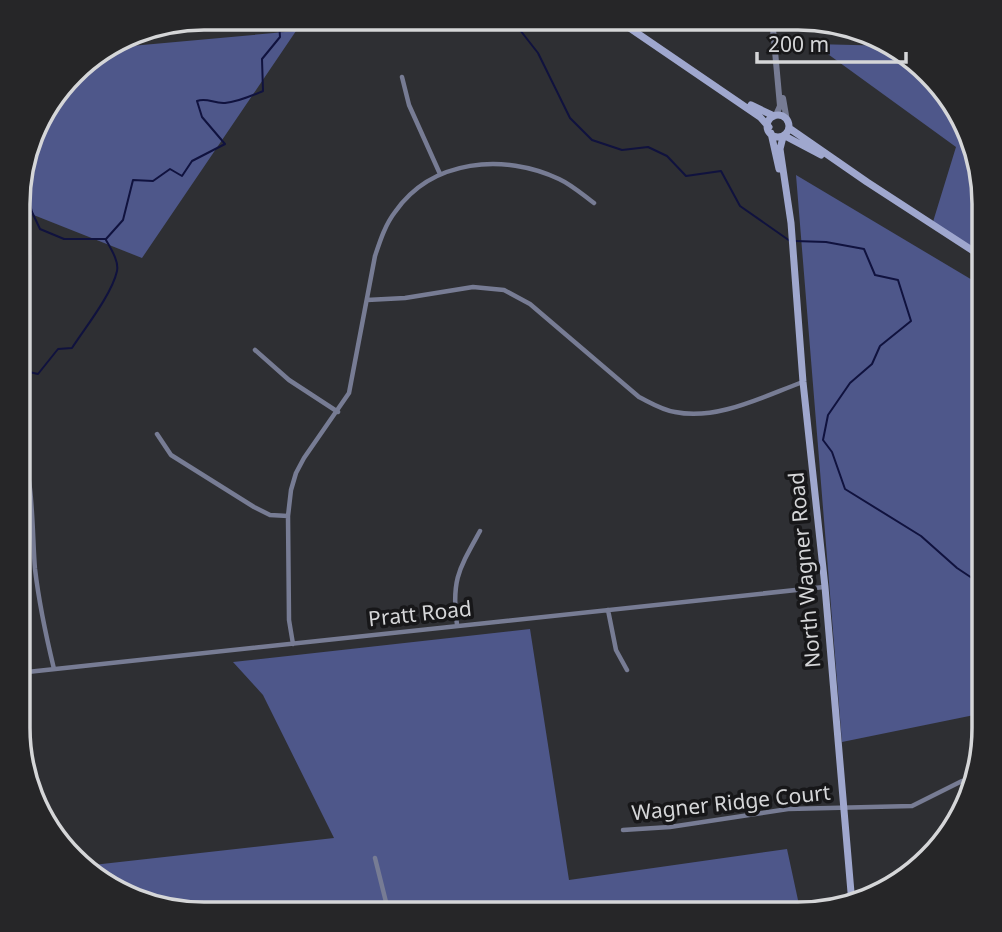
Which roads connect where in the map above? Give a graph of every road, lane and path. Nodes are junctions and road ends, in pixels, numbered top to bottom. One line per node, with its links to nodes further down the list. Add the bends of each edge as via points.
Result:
1 (633, 30): 3 (main road)
2 (773, 30): 5 (street, North Wagner Road)
3 (697, 72): 6 (main road, via 755,108); 7 (main road, via 760,117)
4 (402, 77): 9 (street, via 409,105)
5 (779, 89): 6 (street, North Wagner Road, via 780,106); 8 (street, North Wagner Road)
6 (775, 115): 7 (main road, via 770,118); 8 (main road, via 782,116)
7 (770, 130): 8 (main road); 11 (main road, North Wagner Road)
8 (786, 130): 11 (main road, North Wagner Road, via 780,149); 12 (main road)
9 (440, 174): 10 (street, via 470,165 507,164 560,180); 13 (street, via 395,212 375,256)
10 (594, 203)
11 (791, 239): 15 (main road, North Wagner Road)
12 (972, 250)
13 (367, 300): 15 (street, via 473,287 504,290 530,304 639,397 675,412 729,408); 16 (street, via 355,373)
14 (255, 350): 16 (street, via 289,380)
15 (803, 382): 21 (main road, North Wagner Road)
16 (338, 412): 19 (street, via 296,473)
17 (157, 434): 19 (street, via 171,455 254,507 270,515)
18 (30, 503): 25 (street, via 41,612)
19 (288, 516): 24 (street)
20 (480, 531): 23 (street, via 455,583)
21 (825, 587): 22 (street, Pratt Road); 29 (main road, North Wagner Road)
22 (608, 610): 23 (street, Pratt Road); 26 (street, via 616,650)
23 (457, 625): 24 (street, Pratt Road)
24 (293, 644): 25 (street, Pratt Road)
25 (54, 669): 27 (street, Pratt Road)
26 (627, 670)
27 (30, 672)
28 (962, 781): 29 (street, Wagner Ridge Court, via 912,806)
29 (843, 806): 30 (street, Wagner Ridge Court); 32 (main road, North Wagner Road)
30 (623, 830)
31 (375, 858): 33 (street)
32 (851, 894)
33 (386, 902)

